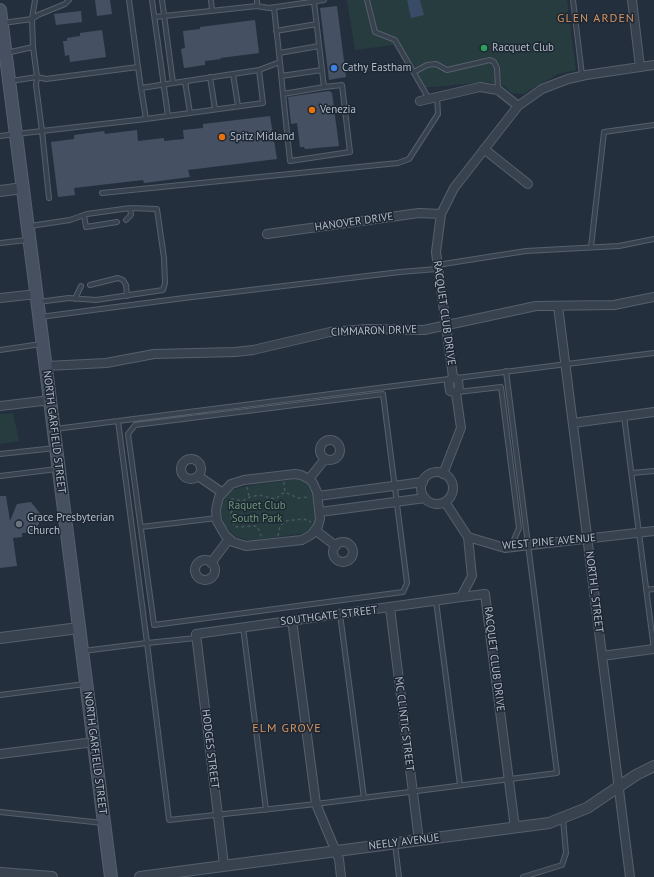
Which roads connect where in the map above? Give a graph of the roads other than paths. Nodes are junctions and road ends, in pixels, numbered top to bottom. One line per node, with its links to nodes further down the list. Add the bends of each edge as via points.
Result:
1 (35, 0): 19 (lane)
2 (69, 0): 19 (lane)
3 (129, 0): 29 (lane)
4 (152, 0): 18 (lane)
5 (162, 0): 17 (lane)
6 (211, 0): 16 (lane)
7 (256, 0): 13 (lane)
8 (323, 0): 12 (lane)
9 (367, 0): 33 (lane, via 375,32 395,40)
10 (573, 0): 35 (lane)
11 (632, 0): 30 (street)
12 (314, 2): 14 (lane); 21 (lane)
13 (257, 6): 14 (lane); 16 (lane)
14 (274, 8): 22 (lane)
15 (0, 10): 20 (main road, NORTH GARFIELD STREET)
16 (212, 11): 17 (lane)
17 (164, 16): 18 (lane); 41 (lane)
18 (154, 18): 42 (lane)
19 (32, 19): 20 (lane); 24 (lane)
20 (2, 23): 25 (main road, NORTH GARFIELD STREET)
21 (317, 24): 22 (lane); 23 (lane)
22 (276, 31): 26 (lane)
23 (319, 46): 26 (lane); 32 (lane)
24 (34, 47): 25 (lane); 37 (lane)
25 (6, 53): 40 (main road, NORTH GARFIELD STREET)
26 (279, 53): 27 (lane)
27 (280, 62): 31 (lane); 36 (lane)
28 (654, 65): 30 (street, RACQUET CLUB DRIVE)
29 (138, 67): 37 (lane, via 46,79); 44 (lane)
30 (640, 67): 35 (street, RACQUET CLUB DRIVE)
31 (259, 70): 34 (lane); 50 (lane, via 263,103)
32 (322, 70): 36 (lane); 43 (lane)
33 (414, 72): 45 (lane, via 427,64 436,64 447,70 490,60 497,68); 48 (lane)
34 (233, 74): 38 (lane); 50 (lane)
35 (582, 75): 51 (street, RACQUET CLUB DRIVE, via 542,89)
36 (281, 76): 46 (lane)
37 (37, 77): 40 (lane); 57 (lane)
38 (210, 77): 39 (lane); 52 (lane)
39 (186, 81): 41 (lane); 53 (lane)
40 (5, 82): 58 (main road, NORTH GARFIELD STREET)
41 (173, 83): 42 (lane)
42 (163, 85): 44 (lane); 54 (lane)
43 (324, 87): 46 (lane); 46 (lane, via 342,86 350,152 290,161)
44 (141, 88): 55 (lane)
45 (498, 90): 47 (street, via 480,87); 51 (street)
46 (283, 94)
47 (437, 96): 48 (street); 64 (lane, via 438,114 409,159 398,163)
48 (429, 99): 49 (street)
49 (420, 101)
50 (238, 106): 52 (lane)
51 (518, 106): 60 (street, RACQUET CLUB DRIVE)
52 (215, 109): 53 (lane)
53 (190, 113): 54 (lane)
54 (168, 116): 55 (lane)
55 (146, 119): 57 (lane)
56 (654, 126): 76 (lane, via 604,132)
57 (42, 130): 58 (lane); 65 (lane)
58 (16, 134): 59 (lane); 62 (main road, NORTH GARFIELD STREET)
59 (0, 136)
60 (484, 149): 61 (street); 67 (street, RACQUET CLUB DRIVE, via 454,188)
61 (528, 184)
62 (23, 188): 63 (street); 71 (main road, NORTH GARFIELD STREET)
63 (0, 191)
64 (102, 194)
65 (49, 198)
66 (130, 208): 68 (lane); 69 (lane, via 131,215); 80 (lane, via 157,209 166,283 164,290)
67 (441, 214): 72 (street, HANOVER DRIVE, via 419,213); 77 (street, RACQUET CLUB DRIVE, via 436,240)
68 (84, 215): 70 (lane, via 86,227); 71 (lane, via 70,220)
69 (126, 220)
70 (117, 222)
71 (28, 226): 73 (main road, NORTH GARFIELD STREET)
72 (267, 234)
73 (30, 240): 75 (lane); 83 (main road, NORTH GARFIELD STREET)
74 (654, 240): 76 (lane)
75 (0, 243)
76 (591, 248): 77 (lane, via 526,251)
77 (437, 267): 86 (lane); 87 (street, RACQUET CLUB DRIVE)
78 (90, 285): 80 (lane, via 118,278 126,284)
79 (81, 286): 84 (lane)
80 (127, 296): 84 (lane, via 96,300)
81 (654, 297): 85 (street, CIMMARON DRIVE, via 614,305)
82 (0, 298): 83 (street)
83 (37, 298): 84 (lane); 86 (main road, NORTH GARFIELD STREET)
84 (76, 299)
85 (558, 306): 87 (street, CIMMARON DRIVE, via 520,309); 91 (street, NORTH L STREET)
86 (40, 317): 88 (main road, NORTH GARFIELD STREET)
87 (447, 326): 92 (street, CIMMARON DRIVE, via 424,330 368,329 330,332 247,351 154,354 106,363); 94 (street, RACQUET CLUB DRIVE)
88 (43, 344): 89 (lane); 92 (main road, NORTH GARFIELD STREET)
89 (0, 350)
90 (654, 353): 91 (lane)
91 (565, 364): 93 (lane); 101 (street, NORTH L STREET)
92 (46, 366): 96 (main road, NORTH GARFIELD STREET)
93 (506, 371): 94 (lane); 130 (lane)
94 (453, 377): 95 (street, RACQUET CLUB DRIVE, via 458,380 459,390); 100 (lane)
95 (456, 393): 109 (street, RACQUET CLUB DRIVE, via 461,428); 131 (lane, via 501,387 519,528)
96 (51, 400): 97 (street); 102 (main road, NORTH GARFIELD STREET)
97 (0, 406)
98 (654, 412): 99 (street)
99 (624, 416): 101 (street); 108 (lane)
100 (118, 421): 102 (lane); 144 (lane)
101 (573, 423): 127 (street, NORTH L STREET)
102 (54, 429): 103 (main road, NORTH GARFIELD STREET)
103 (56, 448): 104 (lane); 106 (main road, NORTH GARFIELD STREET)
104 (0, 454)
105 (325, 458): 112 (street)
106 (59, 469): 110 (lane); 141 (main road, NORTH GARFIELD STREET)
107 (654, 471): 108 (lane)
108 (632, 473): 125 (lane)
109 (443, 474): 113 (street, via 434,473); 119 (street, via 450,480 453,489 451,497)
110 (0, 476)
111 (198, 476): 115 (street)
112 (309, 479): 115 (street, via 295,474 244,480 231,484); 116 (street)
113 (423, 482): 114 (street); 117 (street, via 422,491)
114 (395, 486): 116 (street); 118 (lane); 122 (lane, via 383,394 135,425 128,434)
115 (225, 495): 121 (street, via 217,505)
116 (318, 496): 120 (street)
117 (425, 498): 118 (street); 119 (street, via 436,504)
118 (397, 502): 120 (street); 122 (lane, via 407,583 404,592 154,625)
119 (445, 502): 126 (street)
120 (320, 512): 123 (street, via 320,519)
121 (217, 518): 122 (lane); 128 (street, via 221,530)
122 (141, 527)
123 (312, 527): 128 (street, via 311,536 302,540 252,546 241,545); 129 (street)
124 (654, 531): 125 (street, WEST PINE AVENUE)
125 (639, 533): 127 (street, WEST PINE AVENUE); 134 (lane)
126 (468, 537): 131 (street, WEST PINE AVENUE, via 496,546); 135 (street, via 472,576)
127 (587, 538): 130 (street, WEST PINE AVENUE); 147 (street, NORTH L STREET)
128 (228, 539): 132 (street)
129 (336, 546)
130 (529, 546): 131 (street, WEST PINE AVENUE); 153 (lane, via 557,773)
131 (511, 547)
132 (211, 563)
133 (654, 589): 134 (lane)
134 (646, 590): 145 (lane)
135 (461, 598): 136 (street, SOUTHGATE STREET); 153 (street, RACQUET CLUB DRIVE, via 485,594)
136 (436, 601): 137 (street, SOUTHGATE STREET); 154 (lane)
137 (390, 608): 138 (street, SOUTHGATE STREET); 156 (street, MC CLINTIC STREET)
138 (340, 614): 139 (street, SOUTHGATE STREET); 157 (lane)
139 (292, 620): 140 (street, SOUTHGATE STREET); 158 (street)
140 (243, 627): 142 (street, SOUTHGATE STREET); 159 (lane)
141 (79, 628): 143 (street); 146 (main road, NORTH GARFIELD STREET)
142 (196, 636): 144 (lane); 161 (street, HODGES STREET)
143 (0, 638)
144 (147, 643): 146 (lane); 161 (lane, via 169,820)
145 (654, 650): 147 (street)
146 (82, 651): 148 (main road, NORTH GARFIELD STREET)
147 (602, 656): 155 (street, NORTH L STREET)
148 (87, 684): 149 (lane); 150 (main road, NORTH GARFIELD STREET)
149 (0, 695)
150 (94, 742): 151 (street); 163 (main road, NORTH GARFIELD STREET)
151 (0, 754)
152 (654, 766): 155 (street, NEELY AVENUE)
153 (509, 778): 154 (lane); 164 (street, RACQUET CLUB DRIVE)
154 (460, 785): 156 (lane)
155 (618, 788): 162 (street, NEELY AVENUE, via 587,808); 176 (street, NORTH L STREET)
156 (412, 791): 157 (lane); 165 (street, MC CLINTIC STREET)
157 (364, 798): 158 (lane)
158 (316, 804): 159 (lane); 167 (street)
159 (266, 810): 161 (lane)
160 (0, 812): 163 (lane)
161 (218, 816): 168 (street, HODGES STREET)
162 (563, 819): 164 (street, NEELY AVENUE); 175 (lane, via 566,853 562,865)
163 (104, 823): 171 (main road, NORTH GARFIELD STREET)
164 (515, 828): 165 (street, NEELY AVENUE)
165 (419, 841): 166 (street, NEELY AVENUE)
166 (395, 844): 167 (street, NEELY AVENUE); 174 (lane)
167 (336, 851): 168 (street, NEELY AVENUE); 173 (street)
168 (224, 865): 172 (street, NEELY AVENUE)
169 (0, 873): 170 (street)
170 (52, 877)
171 (111, 877)
172 (140, 877)
173 (341, 877)
174 (399, 877)
175 (523, 877)
176 (630, 877)

